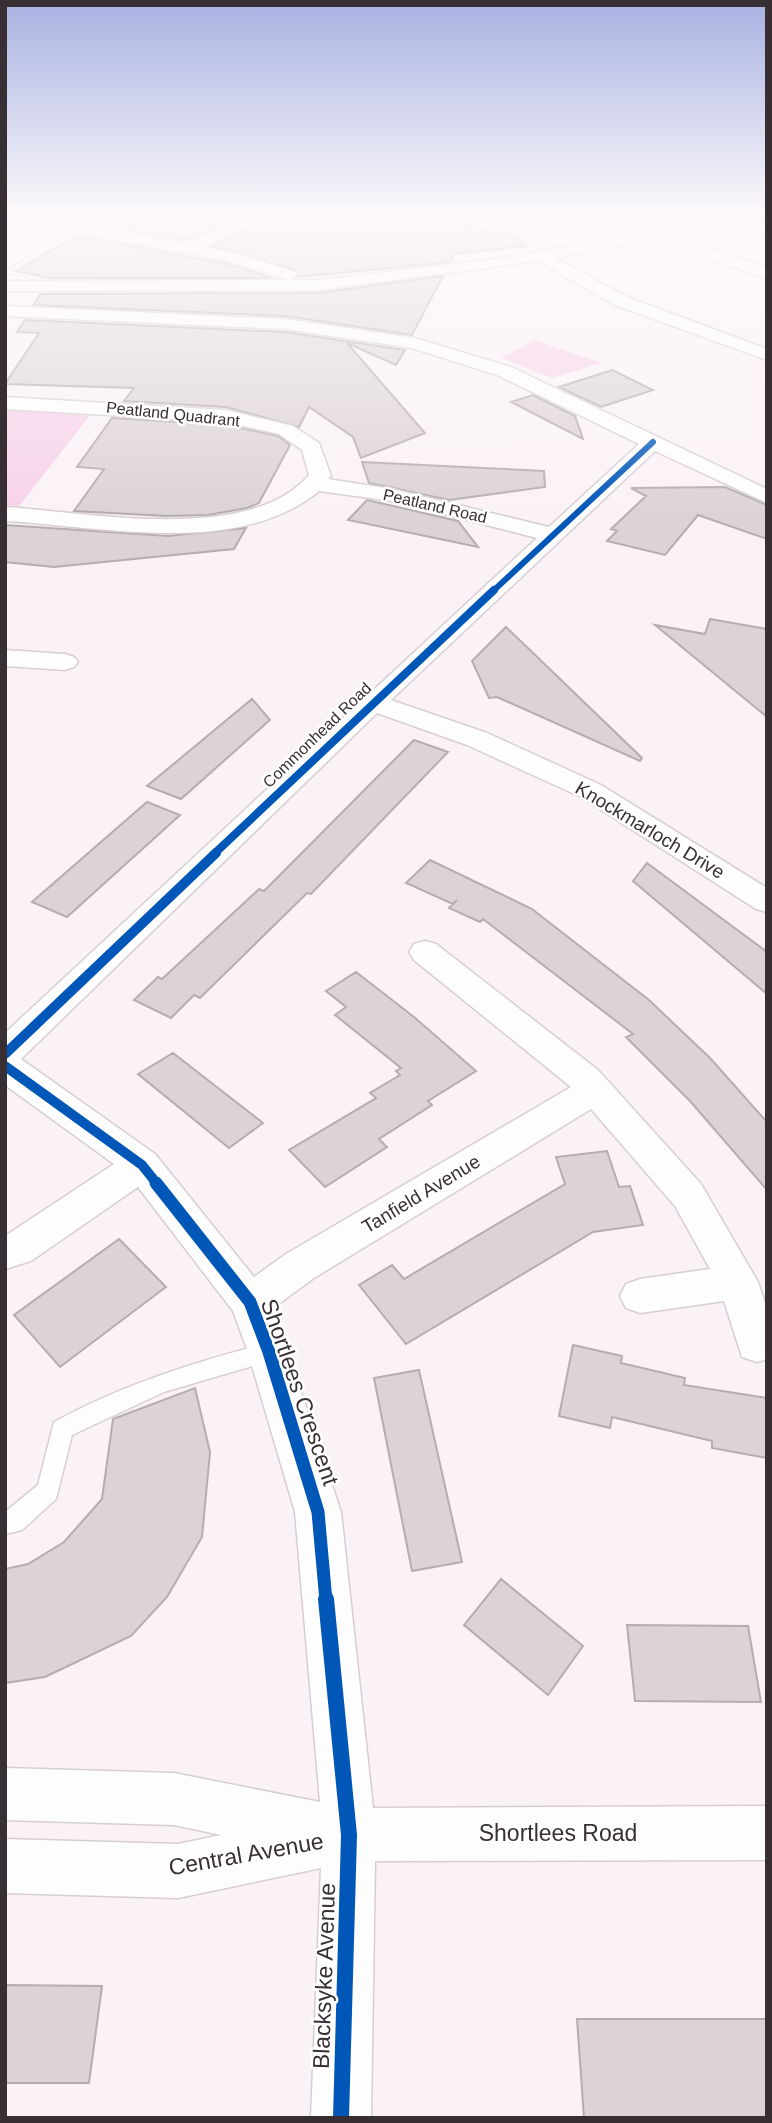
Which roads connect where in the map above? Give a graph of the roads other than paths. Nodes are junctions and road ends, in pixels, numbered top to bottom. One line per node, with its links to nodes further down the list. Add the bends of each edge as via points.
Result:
1 (114, 316): 5 (street, via 285,324 415,343 504,370)
2 (662, 316): 3 (street)
3 (767, 355)
4 (5, 403): 6 (street, Peatland Quadrant, via 214,415 286,430 312,447 320,477)
5 (653, 442): 7 (street); 9 (street, Commonhead Road)
6 (315, 484): 8 (street, via 280,509 195,526); 9 (street, Peatland Road, via 392,495)
7 (767, 497)
8 (5, 514)
9 (553, 535): 12 (street, Commonhead Road)
10 (5, 659): 11 (street)
11 (65, 662)
12 (373, 703): 13 (street, Knockmarloch Drive, via 477,739 591,791); 15 (street, Commonhead Road)
13 (767, 902)
14 (425, 952): 17 (street)
15 (5, 1054)
16 (5, 1066): 18 (street, Shortlees Crescent)
17 (594, 1090): 20 (street, via 688,1195); 22 (street, Tanfield Avenue, via 300,1266)
18 (142, 1165): 19 (street); 22 (street, Shortlees Crescent)
19 (5, 1253)
20 (738, 1282): 21 (street); 23 (street)
21 (640, 1296)
22 (250, 1302): 24 (street, Shortlees Crescent)
23 (757, 1344)
24 (269, 1352): 25 (lane, via 185,1373 112,1401 62,1429 48,1490 14,1522); 28 (street, Shortlees Crescent, via 318,1512)
25 (5, 1523)
26 (5, 1794): 28 (street, Central Avenue, via 174,1799)
27 (767, 1833): 28 (street, Shortlees Road)
28 (349, 1835): 29 (street, Central Avenue, via 178,1871); 30 (street, Blacksyke Avenue)
29 (5, 1867)
30 (341, 2118)

